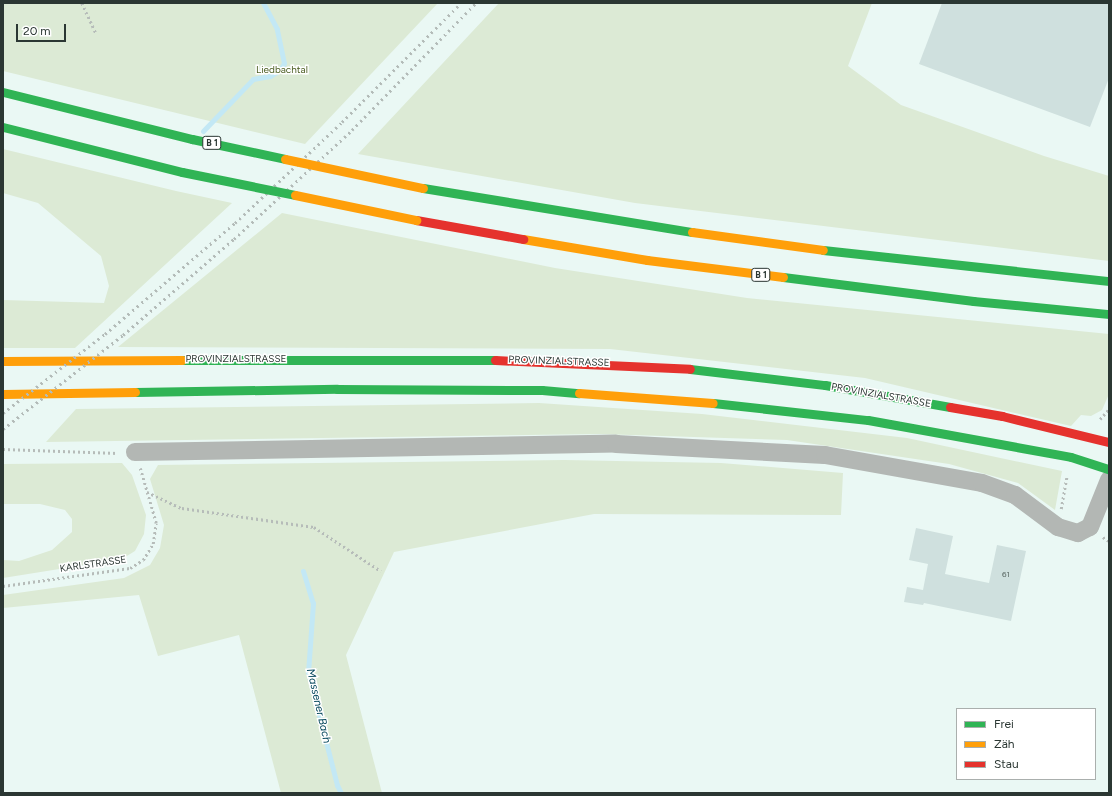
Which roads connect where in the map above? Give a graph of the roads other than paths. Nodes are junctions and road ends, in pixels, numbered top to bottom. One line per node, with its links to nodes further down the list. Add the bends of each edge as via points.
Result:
1 (3, 92): 3 (main road, B 1, bridge, via 192,139 423,188 629,223 829,251)
2 (3, 127): 4 (main road, B 1, bridge, via 182,172 416,220 647,260 973,301)
3 (1109, 281)
4 (1109, 314)
5 (3, 361): 7 (main road, PROVINZIALSTRASSE, via 453,358 622,364 825,385 1002,416)
6 (3, 394): 9 (main road, via 337,389 550,391 746,405 868,420 1071,457)
7 (1109, 442)
8 (135, 452): 10 (street, via 616,444 825,455 982,483 1015,495 1058,527 1078,533 1090,527)
9 (1109, 469)
10 (1109, 480)

